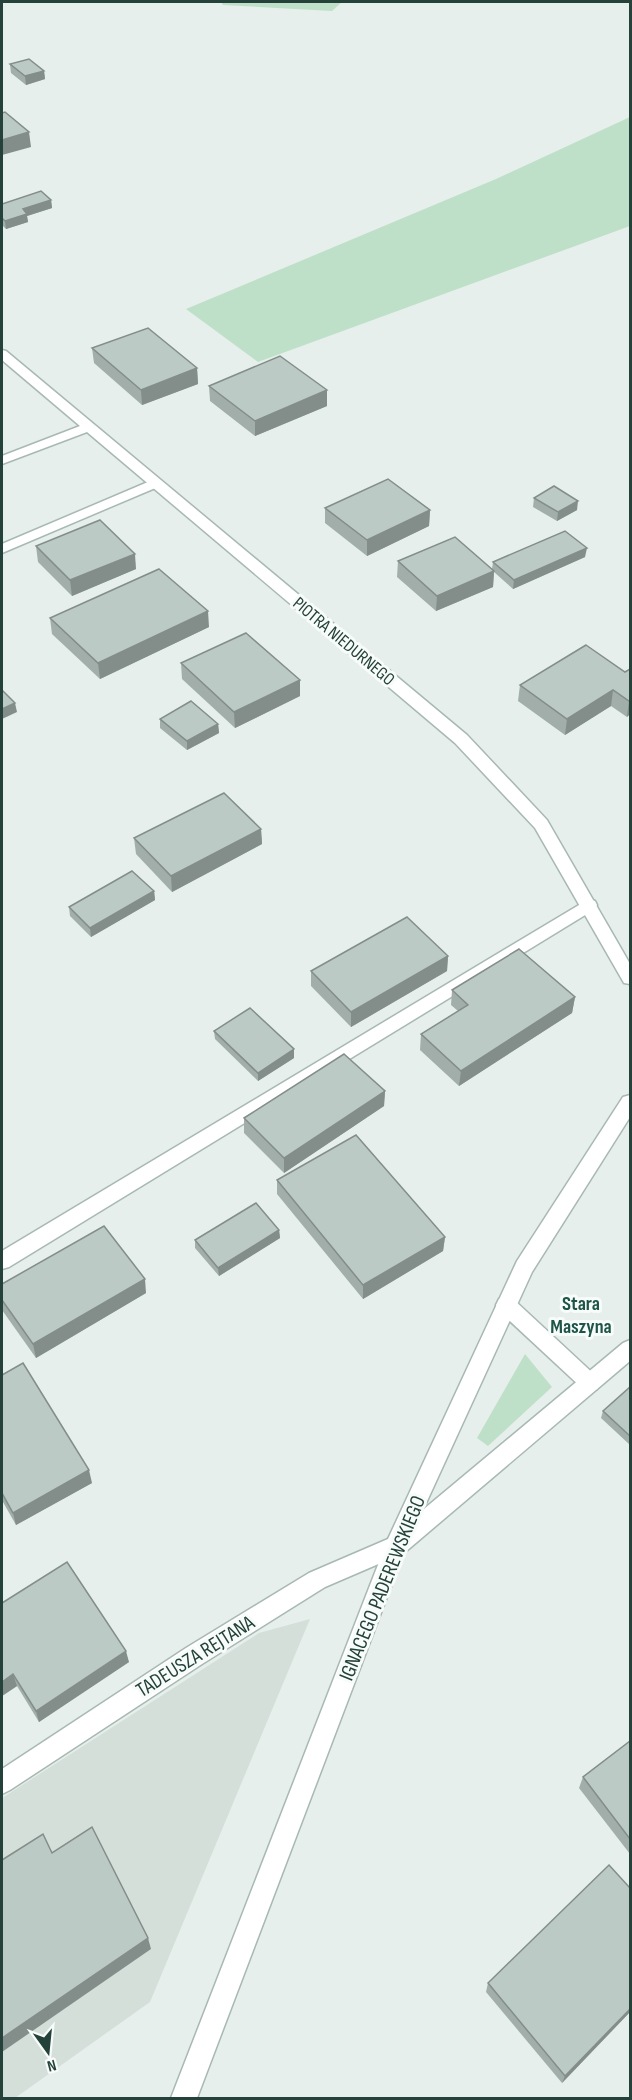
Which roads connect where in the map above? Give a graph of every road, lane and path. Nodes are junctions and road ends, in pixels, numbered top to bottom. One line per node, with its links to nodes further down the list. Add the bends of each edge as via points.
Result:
1 (2, 354): 2 (street, PIOTRA NIEDURNEGO)
2 (89, 427): 3 (street); 4 (street, PIOTRA NIEDURNEGO)
3 (2, 460)
4 (155, 483): 5 (street); 6 (street, PIOTRA NIEDURNEGO, via 461,739 541,825)
5 (2, 549)
6 (589, 905): 7 (street, PIOTRA NIEDURNEGO); 9 (street)
7 (630, 978)
8 (630, 1102): 10 (street, IGNACEGO PADEREWSKIEGO, via 524,1267)
9 (2, 1261)
10 (506, 1305): 12 (street); 13 (street, IGNACEGO PADEREWSKIEGO)
11 (630, 1349): 12 (street)
12 (590, 1383): 13 (street)
13 (396, 1546): 14 (street, TADEUSZA REJTANA, via 316,1580); 15 (street, IGNACEGO PADEREWSKIEGO)
14 (2, 1782)
15 (184, 2098)

